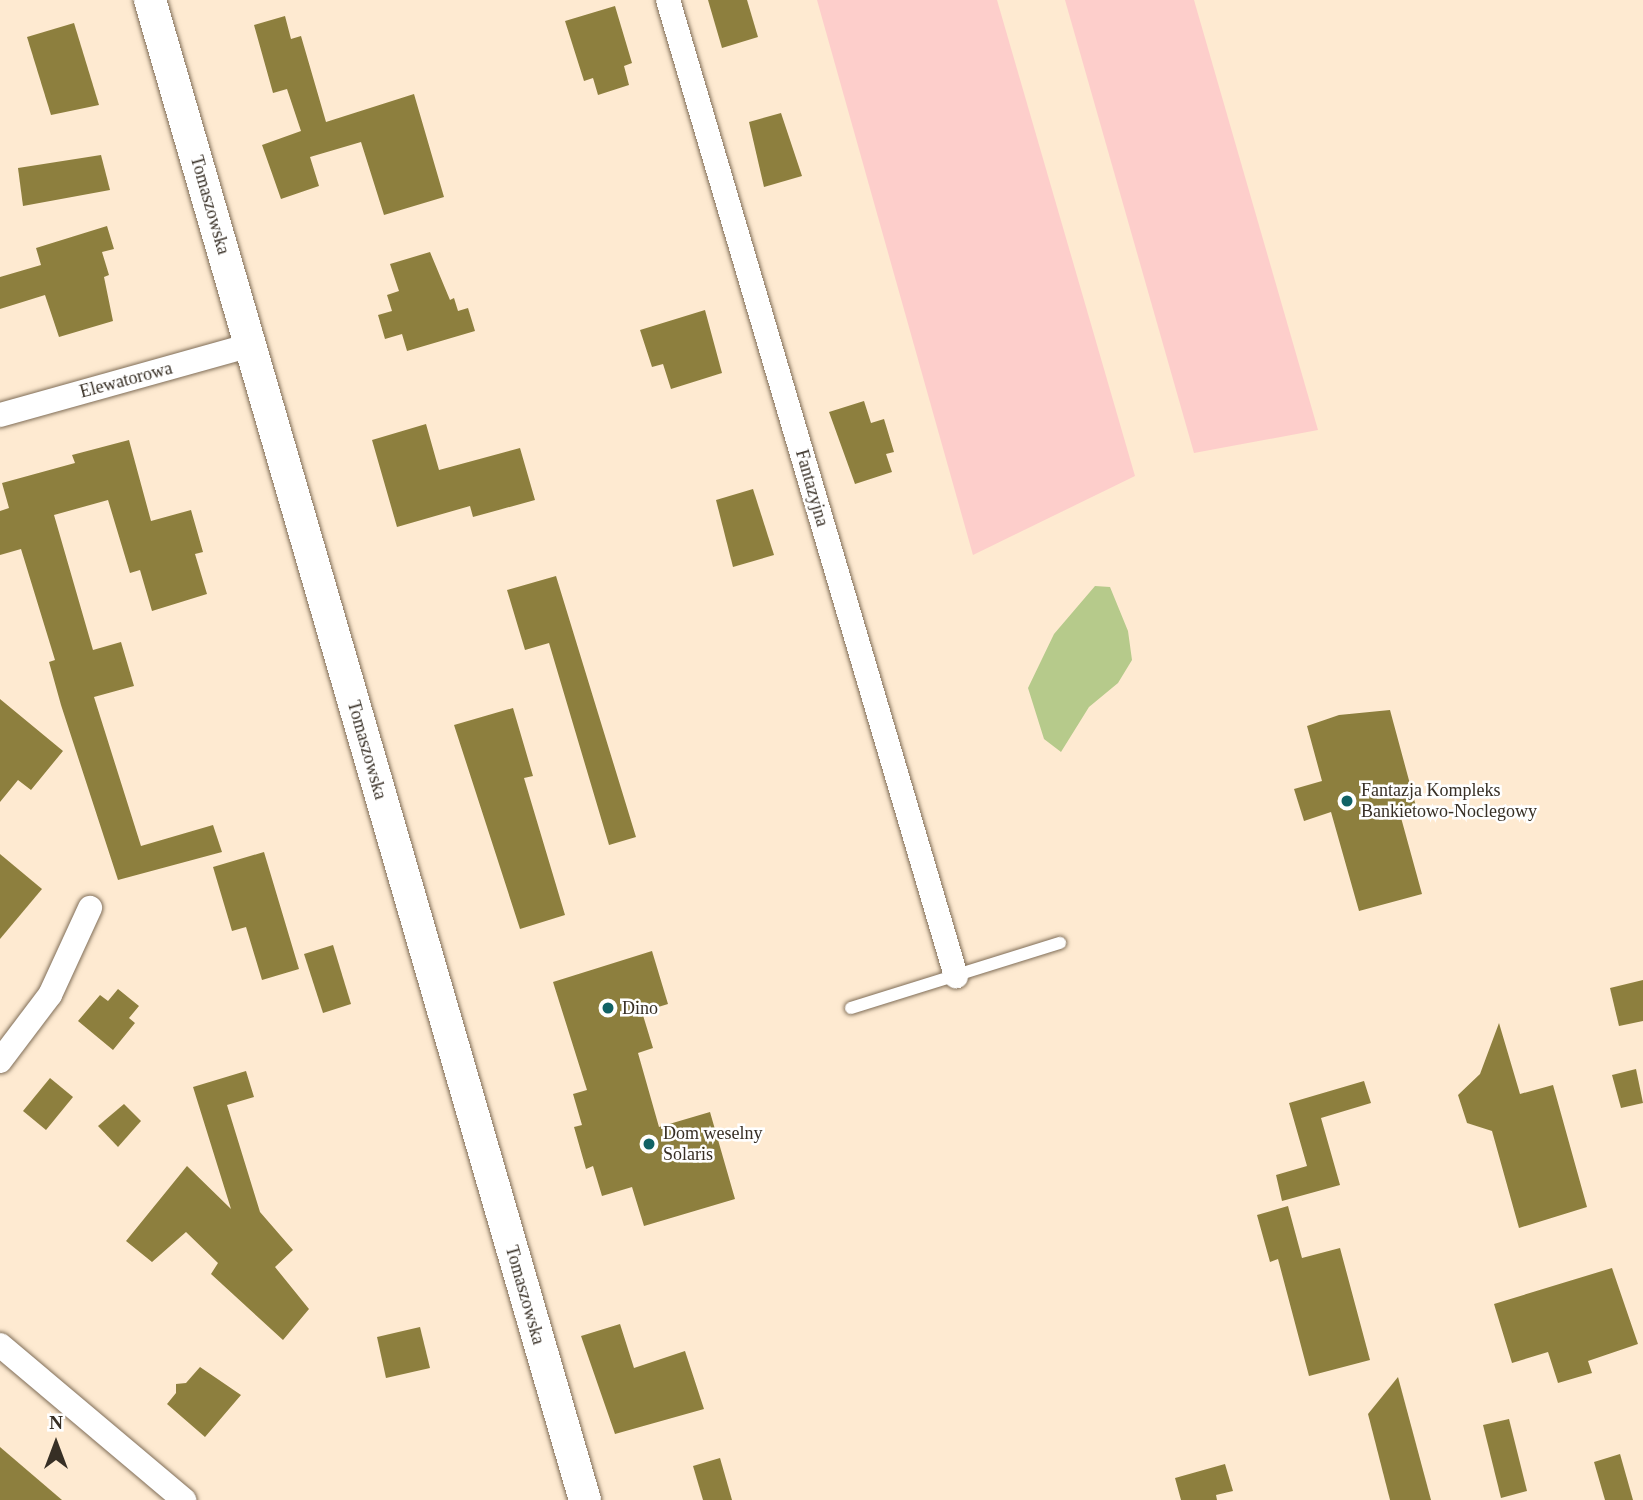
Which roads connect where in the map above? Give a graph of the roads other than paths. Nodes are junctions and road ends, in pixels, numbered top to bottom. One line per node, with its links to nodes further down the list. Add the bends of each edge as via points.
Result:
1 (150, 0): 3 (street, Tomaszowska)
2 (667, 0): 7 (street, Fantazyjna)
3 (251, 345): 4 (street, Elewatorowa); 12 (street, Tomaszowska)
4 (0, 415)
5 (90, 908): 9 (street, via 50,995)
6 (1060, 943): 7 (lane)
7 (956, 976): 8 (lane)
8 (851, 1008)
9 (0, 1061)
10 (0, 1345): 11 (street)
11 (184, 1500)
12 (585, 1500)

